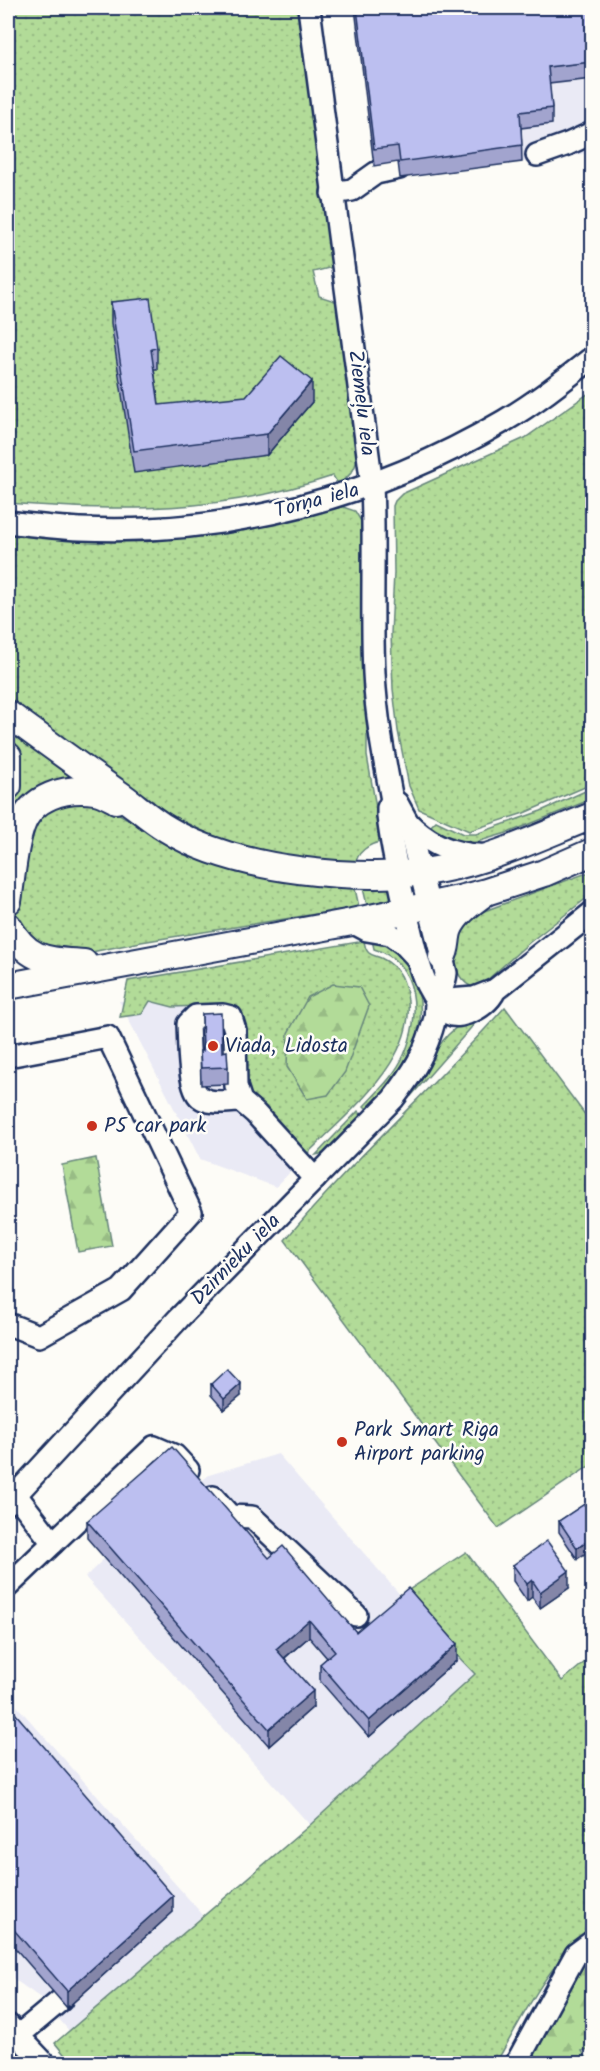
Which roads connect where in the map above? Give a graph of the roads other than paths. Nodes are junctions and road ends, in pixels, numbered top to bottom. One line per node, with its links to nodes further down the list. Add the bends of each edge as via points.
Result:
1 (309, 8): 5 (street, Ziemeļu iela)
2 (592, 133): 3 (street)
3 (537, 155)
4 (399, 168): 5 (street, via 376,172 352,190)
5 (333, 193): 7 (street, Ziemeļu iela)
6 (592, 358): 7 (street, Torņa iela, via 545,385 506,420)
7 (372, 485): 8 (street, Torņa iela, via 293,509 194,526 80,529); 12 (street, Ziemeļu iela, via 374,676)
8 (8, 522)
9 (8, 714): 13 (main road)
10 (8, 756): 11 (main road)
11 (8, 786)
12 (392, 800): 15 (street, Ziemeļu iela); 18 (street, Ziemeļu iela, via 388,816)
13 (144, 812): 18 (main road, via 167,830 240,859 358,875); 20 (main road, via 96,791 61,791 46,797 34,806 21,826)
14 (592, 816): 17 (main road)
15 (408, 822): 17 (street, via 425,839 440,846); 18 (street, Ziemeļu iela)
16 (592, 852): 19 (main road)
17 (487, 856): 18 (main road)
18 (409, 874): 21 (street, Dzirnieku iela)
19 (486, 892): 21 (main road); 25 (main road, via 453,923 446,951)
20 (8, 901)
21 (417, 908): 23 (main road); 25 (street, Dzirnieku iela)
22 (592, 913): 28 (street, via 495,990 474,998)
23 (352, 922): 25 (street, via 367,930 390,934); 26 (main road)
24 (11, 937): 26 (main road, via 36,956 55,962)
25 (430, 958): 28 (street, Dzirnieku iela, via 446,973 445,986)
26 (117, 965): 27 (main road)
27 (8, 986)
28 (437, 1001): 31 (street, Dzirnieku iela, via 433,1024 415,1071)
29 (8, 1056): 32 (street, via 108,1037 191,1212 121,1290 39,1336)
30 (242, 1101): 31 (street)
31 (315, 1179): 33 (street, Dzirnieku iela, via 122,1378)
32 (8, 1324)
33 (12, 1499): 34 (street)
34 (53, 1543): 35 (street); 36 (street, via 154,1447 175,1456 230,1516 252,1517)
35 (8, 1586)
36 (356, 1615)
37 (592, 1942): 41 (street, via 576,1954)
38 (61, 2001): 39 (street)
39 (13, 2030): 40 (street)
40 (45, 2064)
41 (516, 2064)

